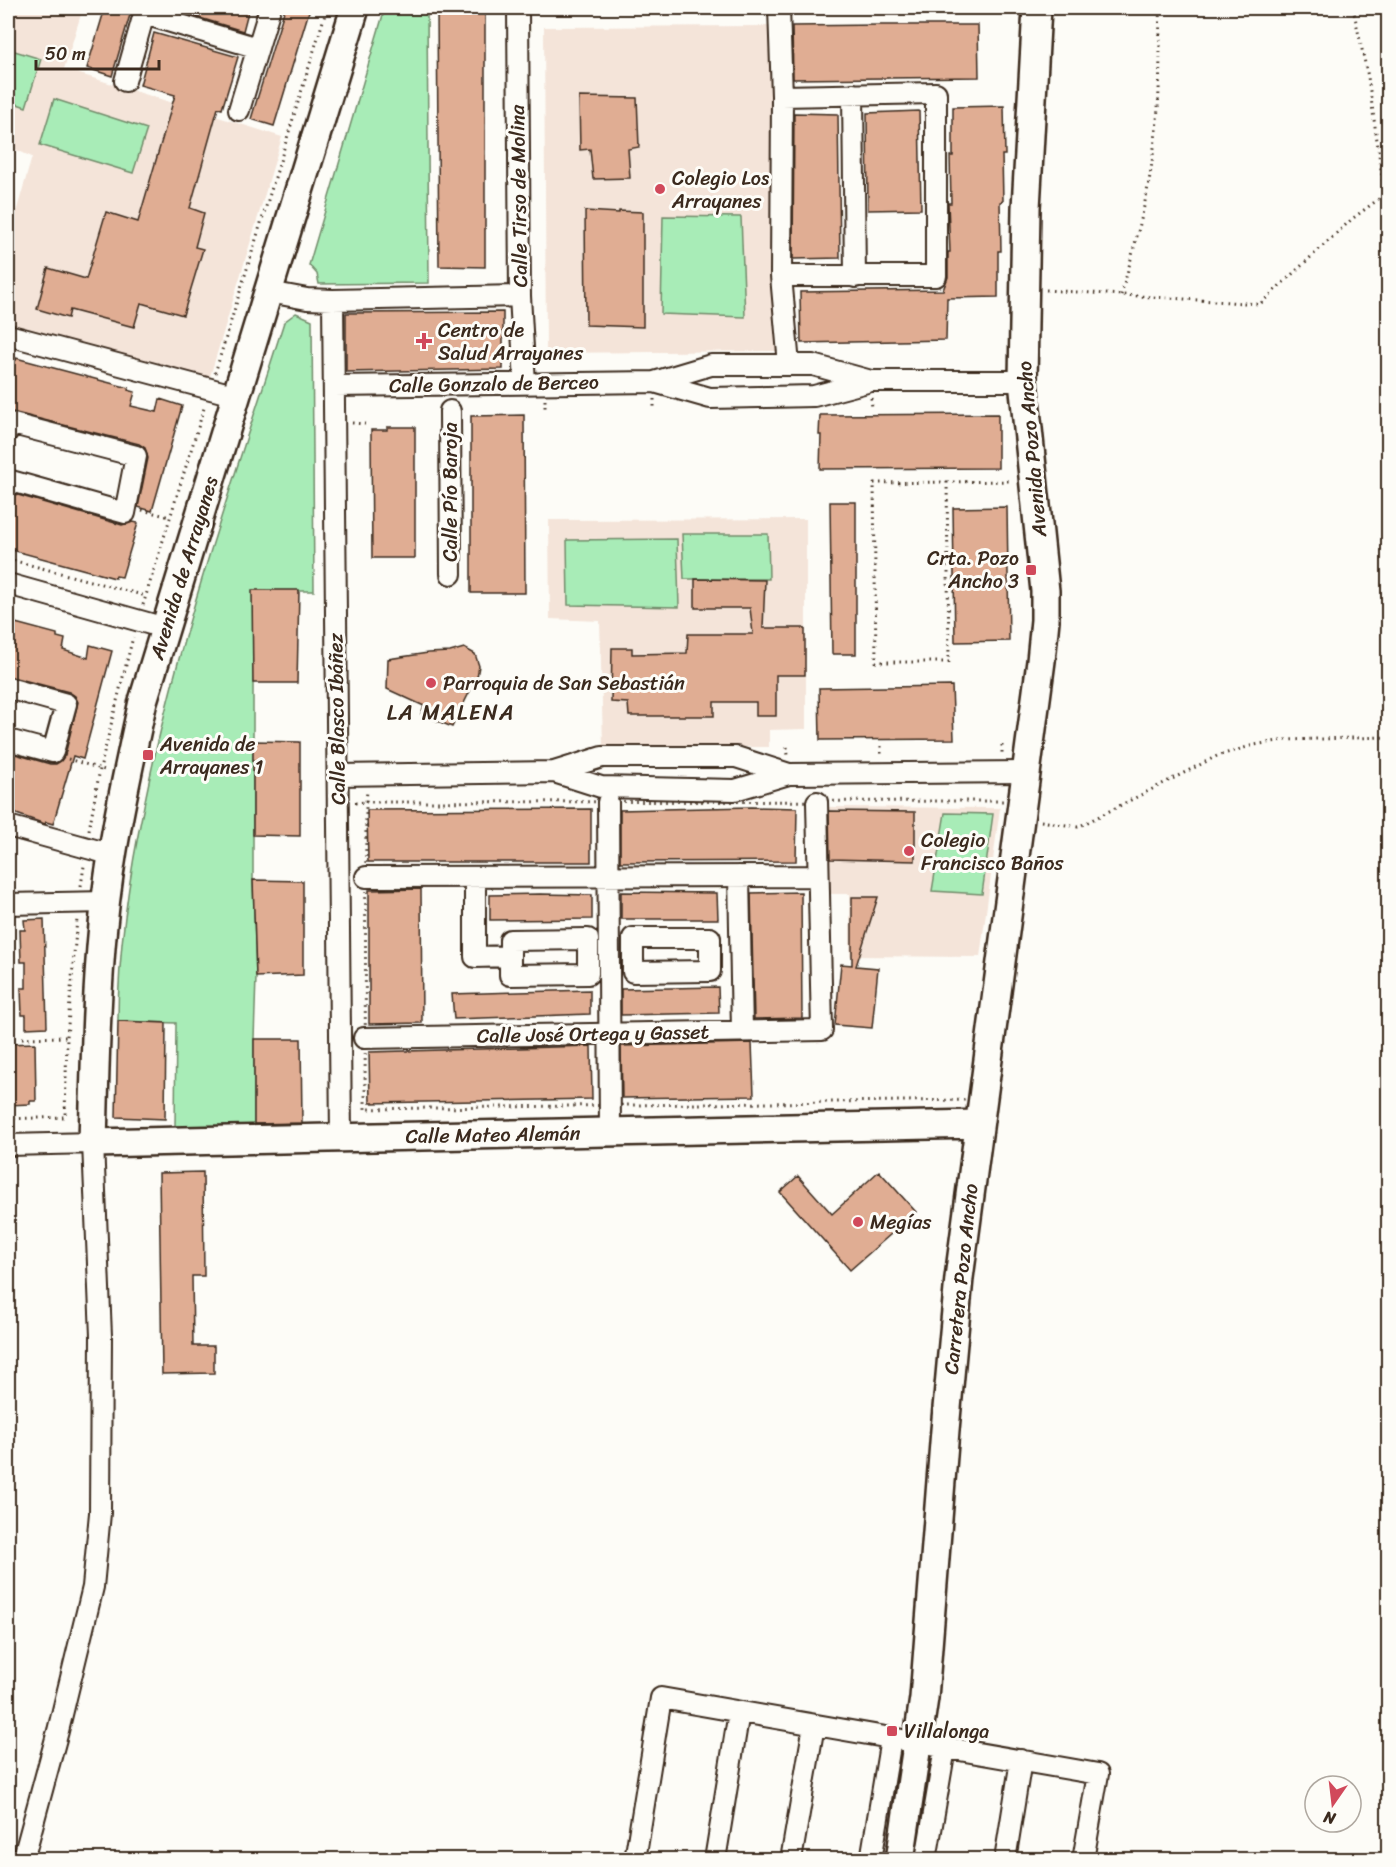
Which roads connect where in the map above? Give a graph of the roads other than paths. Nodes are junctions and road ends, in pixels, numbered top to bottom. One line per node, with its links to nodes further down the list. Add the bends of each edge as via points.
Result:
1 (270, 8): 6 (street)
2 (355, 8): 13 (street, Avenida de Arrayanes)
3 (518, 8): 14 (street, Calle Tirso de Molina)
4 (779, 8): 9 (street)
5 (1036, 8): 21 (street, Avenida Pozo Ancho, via 1026,208)
6 (258, 48): 7 (street, via 144,14); 10 (street)
7 (125, 81)
8 (853, 94): 9 (street); 12 (street); 12 (street, via 936,93 936,276)
9 (782, 96): 11 (street)
10 (239, 110)
11 (781, 276): 12 (street); 19 (street)
12 (855, 277)
13 (269, 292): 15 (street); 25 (street, Avenida de Arrayanes)
14 (520, 296): 15 (street); 23 (street, Calle Tirso de Molina)
15 (333, 300): 24 (street, Calle Blasco Ibáñez)
16 (8, 335): 25 (street)
17 (711, 364): 19 (street, Calle Gonzalo de Berceo); 22 (street, Calle Gonzalo de Berceo); 27 (street, via 725,375 725,388)
18 (813, 364): 19 (street, Calle Gonzalo de Berceo); 20 (street, Calle Gonzalo de Berceo); 26 (street, via 801,372 801,386)
19 (789, 365)
20 (871, 381): 21 (street, Calle Gonzalo de Berceo); 26 (street, Calle Gonzalo de Berceo)
21 (1023, 381): 39 (street, Avenida Pozo Ancho, via 1045,591 1041,662)
22 (654, 382): 23 (street, Calle Gonzalo de Berceo); 27 (street, Calle Gonzalo de Berceo)
23 (525, 384): 24 (street, Calle Gonzalo de Berceo)
24 (334, 386): 41 (street, Calle Blasco Ibáñez)
25 (237, 396): 33 (street, Avenida de Arrayanes)
26 (814, 396): 27 (street, Calle Gonzalo de Berceo)
27 (710, 398)
28 (450, 411): 31 (street, Calle Pío Baroja)
29 (8, 431): 30 (street, via 9,423 136,456 125,513)
30 (8, 480)
31 (451, 574)
32 (8, 584): 33 (street)
33 (165, 628): 47 (street, Avenida de Arrayanes, via 143,701)
34 (8, 688): 35 (street, via 66,704 53,752)
35 (8, 740)
36 (602, 757): 37 (street); 38 (street); 43 (street, via 611,766)
37 (736, 757): 40 (street); 42 (street, via 723,768 722,778)
38 (554, 772): 41 (street); 43 (street)
39 (1026, 772): 40 (street); 45 (street, Avenida Pozo Ancho)
40 (789, 774): 42 (street)
41 (338, 775): 66 (street, Calle Blasco Ibáñez)
42 (735, 790): 43 (street)
43 (604, 795): 48 (street)
44 (817, 802): 50 (street)
45 (1021, 817): 64 (street, Carretera Pozo Ancho)
46 (8, 826): 47 (street)
47 (113, 855): 53 (street, Avenida de Arrayanes)
48 (608, 876): 49 (street); 52 (street); 57 (street)
49 (739, 876): 50 (street); 56 (street)
50 (818, 876): 61 (street, Calle José Ortega y Gasset, via 822,1030)
51 (366, 877): 52 (street)
52 (475, 877): 60 (street, via 475,957)
53 (106, 902): 54 (street); 67 (street, Avenida de Arrayanes, via 95,1027)
54 (8, 904)
55 (710, 952): 56 (street); 58 (street, via 710,938 633,938); 58 (street, via 710,971 633,972)
56 (740, 952): 61 (street)
57 (609, 954): 58 (street); 59 (street); 62 (street)
58 (633, 954)
59 (588, 955): 60 (street, via 588,939 510,940); 60 (street, via 588,974 510,975)
60 (510, 956)
61 (742, 1031): 62 (street, Calle José Ortega y Gasset)
62 (609, 1033): 63 (street, Calle José Ortega y Gasset); 65 (street)
63 (364, 1038)
64 (978, 1124): 65 (street, Calle Mateo Alemán); 72 (street, Carretera Pozo Ancho, via 959,1278 924,1698)
65 (610, 1132): 66 (street, Calle Mateo Alemán)
66 (341, 1138): 67 (street, Calle Mateo Alemán)
67 (93, 1143): 68 (street, Calle Mateo Alemán); 74 (street, via 101,1336 100,1513 93,1587)
68 (8, 1145)
69 (739, 1712): 70 (street); 75 (street, via 661,1698); 76 (street)
70 (814, 1725): 71 (street); 77 (street)
71 (891, 1739): 72 (street); 78 (street)
72 (932, 1746): 73 (street); 79 (street, Carretera Pozo Ancho); 80 (street)
73 (1021, 1761): 81 (street); 82 (street, via 1098,1774)
74 (23, 1860)
75 (635, 1860)
76 (715, 1860)
77 (791, 1860)
78 (871, 1860)
79 (900, 1860)
80 (926, 1860)
81 (1005, 1860)
82 (1083, 1860)

